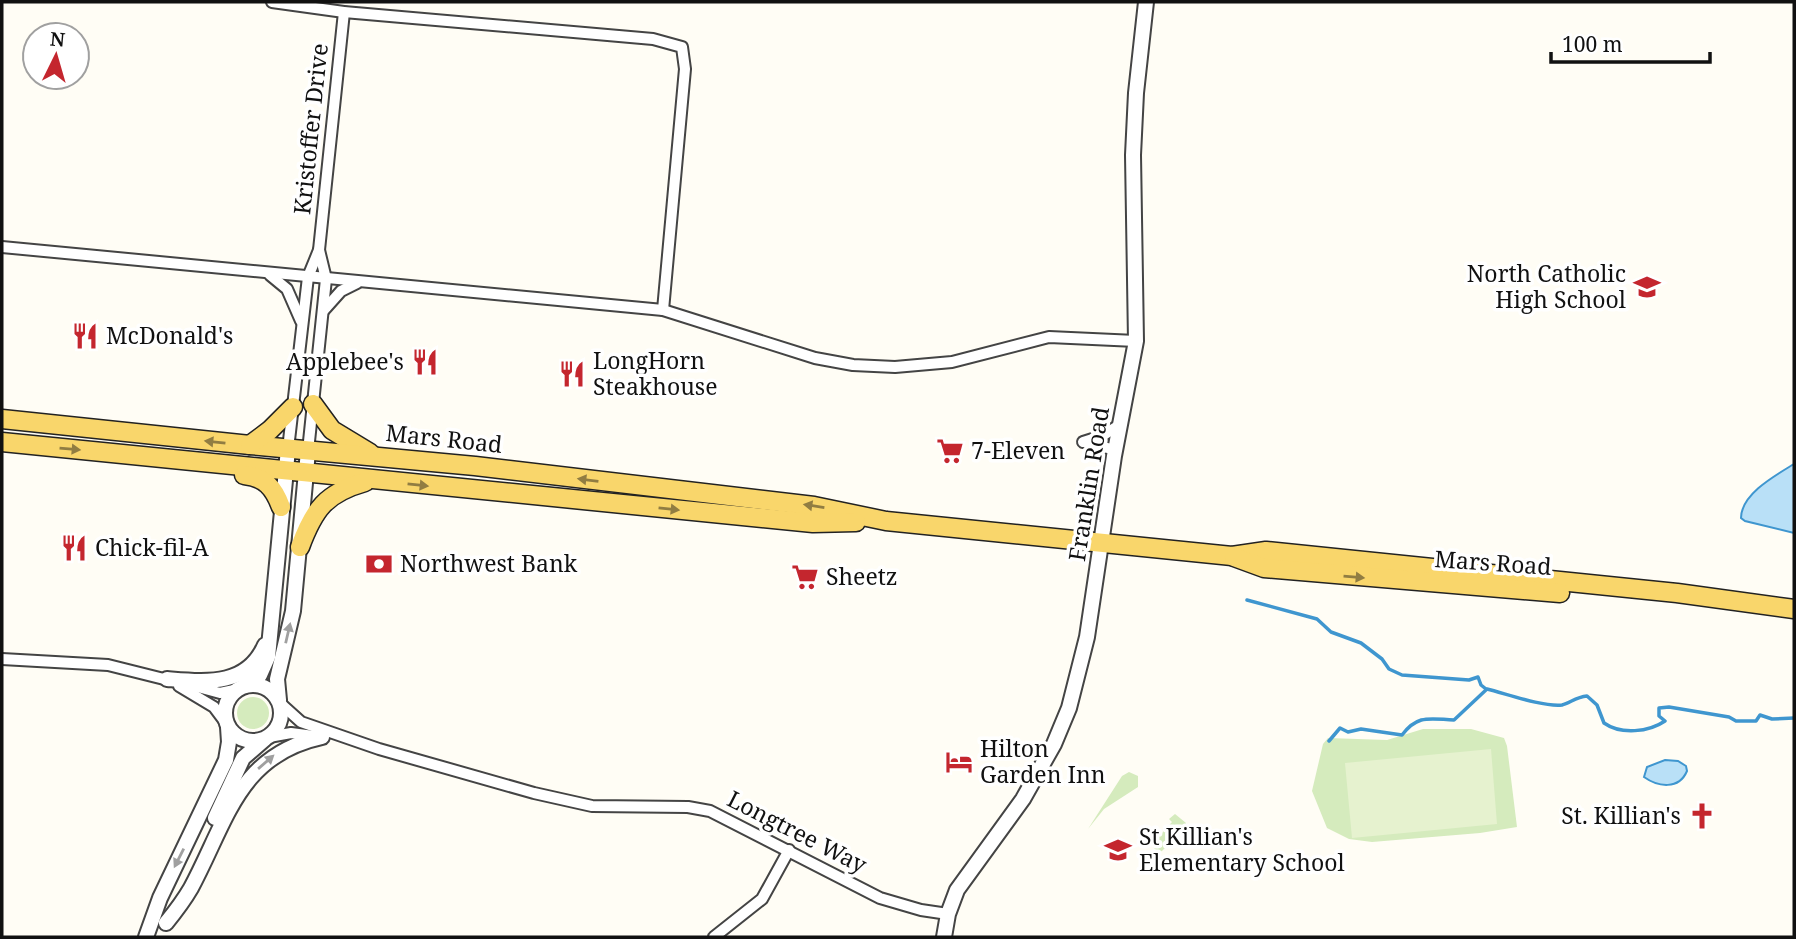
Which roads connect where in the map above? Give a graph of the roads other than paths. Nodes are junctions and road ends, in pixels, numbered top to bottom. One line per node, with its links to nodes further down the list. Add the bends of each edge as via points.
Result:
1 (272, 2): 3 (street)
2 (1146, 2): 13 (street, Franklin Road, via 1133,155)
3 (344, 12): 5 (street, Kristoffer Drive); 10 (street, via 653,39 682,47 685,69)
4 (2, 247): 6 (street)
5 (320, 250): 7 (street, Kristoffer Drive); 8 (street, Kristoffer Drive)
6 (264, 273): 7 (street); 12 (street, via 287,289)
7 (308, 277): 8 (street); 12 (street, Kristoffer Drive)
8 (326, 279): 9 (street); 11 (street, Kristoffer Drive)
9 (362, 283): 10 (street); 11 (street, via 341,291)
10 (663, 310): 13 (street, via 815,358 853,365 952,362 1049,337)
11 (323, 312): 14 (street, Kristoffer Drive)
12 (302, 324): 15 (street, Kristoffer Drive)
13 (1136, 341): 17 (street, Franklin Road)
14 (313, 404): 22 (street, Kristoffer Drive); 24 (main road, via 332,430)
15 (293, 407): 19 (main road); 20 (street, Kristoffer Drive)
16 (2, 419): 19 (main road, Mars Road, one-way to 16)
17 (1121, 424): 21 (street, Franklin Road); 21 (street, via 1083,442)
18 (2, 442): 23 (main road, Mars Road, one-way to 23)
19 (250, 445): 20 (main road, Mars Road)
20 (288, 449): 22 (main road, Mars Road); 25 (street)
21 (1115, 450): 30 (street, Franklin Road)
22 (308, 451): 24 (main road, Mars Road); 26 (street)
23 (106, 452): 25 (main road, Mars Road); 28 (main road, via 182,468 253,476 274,489)
24 (376, 457): 29 (main road, Mars Road, one-way to 24, via 814,506)
25 (286, 472): 26 (main road, Mars Road); 28 (street)
26 (306, 474): 27 (main road, Mars Road); 31 (street)
27 (373, 480): 29 (main road, Mars Road, one-way to 29, via 813,523); 31 (main road, via 326,500 312,516)
28 (281, 507): 33 (street)
29 (881, 520): 30 (main road, Mars Road)
30 (1100, 543): 32 (main road, Mars Road, via 1232,556 1266,551); 44 (street, Franklin Road, via 1095,590 1069,708 1023,799 957,890)
31 (300, 547): 37 (street, one-way to 31, via 277,679 293,611)
32 (1794, 609)
33 (269, 634): 35 (street, via 258,659 241,674 205,681); 36 (street, via 266,663 255,680)
34 (2, 659): 35 (street, via 119,666)
35 (167, 679): 36 (street, via 213,692); 38 (street, via 214,707)
36 (241, 687): 37 (street, via 267,688); 38 (street, via 227,702)
37 (280, 702): 40 (street, via 280,724); 41 (street, via 301,722)
38 (227, 725): 40 (street, via 243,740); 42 (street, via 226,760)
39 (322, 737): 40 (street, via 291,733); 41 (street); 45 (street, one-way to 39, via 190,891 237,795 258,768 293,744)
40 (267, 738): 42 (street, via 243,758)
41 (379, 749): 43 (street, Longtree Way, via 592,806 701,808)
42 (206, 820): 45 (street); 46 (street, one-way to 46, via 160,898)
43 (789, 850): 44 (street, Longtree Way, via 880,898); 47 (street, via 762,899)
44 (948, 914): 48 (street, Franklin Road)
45 (164, 930)
46 (146, 937)
47 (714, 937)
48 (944, 937)

